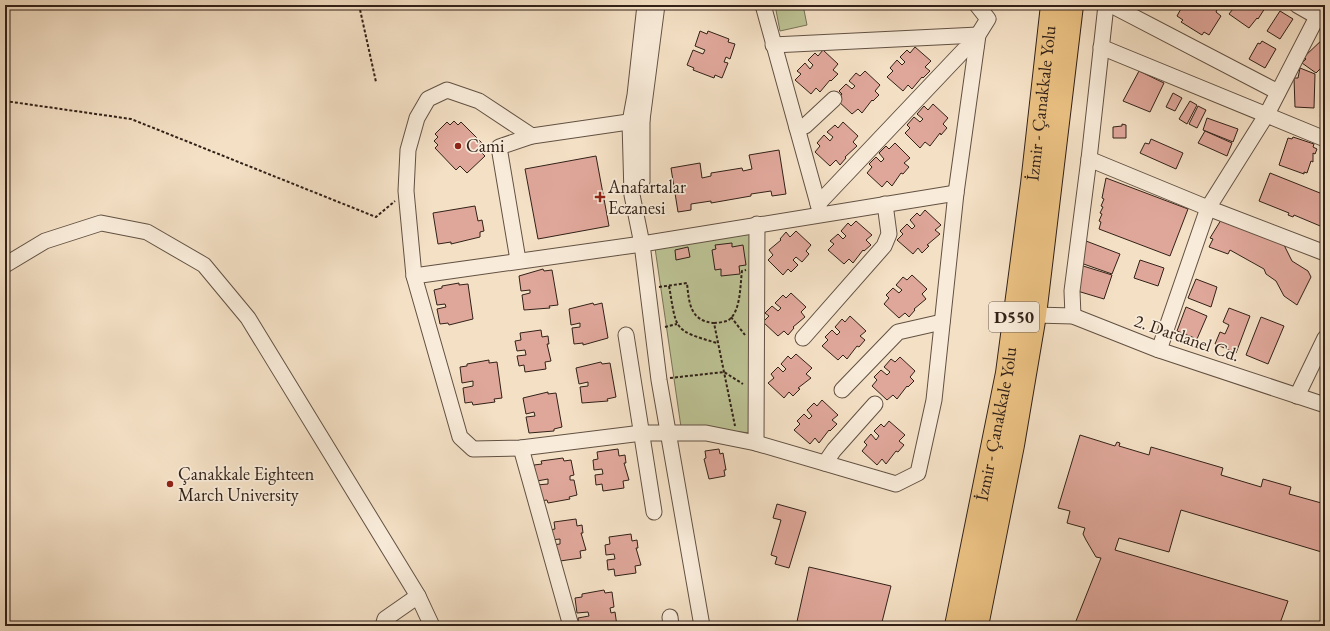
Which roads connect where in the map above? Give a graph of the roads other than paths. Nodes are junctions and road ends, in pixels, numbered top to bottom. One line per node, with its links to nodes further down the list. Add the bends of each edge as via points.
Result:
1 (645, 5): 17 (street, via 635,95)
2 (657, 5): 17 (street)
3 (763, 5): 12 (street)
4 (977, 5): 11 (street, via 988,19)
5 (1052, 5): 54 (highway, İzmir - Çanakkale Yolu / D550, via 1007,373)
6 (1072, 5): 32 (highway, İzmir - Çanakkale Yolu / D550)
7 (1106, 5): 13 (street)
8 (1112, 5): 14 (street)
9 (1298, 5): 10 (street)
10 (1321, 19): 14 (street)
11 (977, 41): 12 (street); 22 (street); 25 (street, via 964,50)
12 (773, 45): 18 (street)
13 (1101, 47): 16 (street); 21 (street)
14 (1278, 92): 16 (street)
15 (834, 99): 18 (street, via 805,126)
16 (1267, 114): 20 (street); 24 (street)
17 (636, 121): 19 (street); 27 (street, via 632,194)
18 (796, 128): 25 (street)
19 (532, 136): 29 (street, via 498,147); 31 (street, via 479,101 447,90 428,99 416,118 408,150 406,191)
20 (1325, 139)
21 (1089, 159): 24 (street); 33 (street, via 1072,291)
22 (956, 193): 23 (street); 34 (street)
23 (885, 204): 25 (street); 36 (street, via 889,234 884,246)
24 (1208, 208): 28 (street); 38 (street)
25 (820, 209): 26 (street)
26 (757, 224): 27 (street); 45 (street)
27 (642, 244): 29 (street); 43 (street)
28 (1325, 253)
29 (518, 260): 31 (street)
30 (5, 265): 49 (street, via 45,241 101,223 147,232 204,265 248,318)
31 (414, 276): 46 (street, via 460,437 473,449)
32 (1035, 315): 33 (street, 2. Dardanel Cd.); 55 (highway, İzmir - Çanakkale Yolu / D550, via 1013,445)
33 (1073, 316): 38 (street, 2. Dardanel Cd.)
34 (942, 322): 39 (street, via 898,332); 47 (street, via 934,400 918,474 896,484)
35 (626, 335): 44 (street)
36 (804, 338)
37 (1325, 338): 40 (street)
38 (1159, 350): 40 (street, 2. Dardanel Cd.)
39 (842, 390)
40 (1297, 396): 42 (street, 2. Dardanel Cd.)
41 (875, 404): 47 (street, via 834,450)
42 (1325, 405)
43 (668, 432): 44 (street); 45 (street, via 706,433); 53 (street)
44 (642, 433): 46 (street); 48 (street)
45 (756, 443): 47 (street)
46 (521, 448): 52 (street)
47 (826, 463)
48 (654, 512)
49 (418, 596): 50 (street, via 385,619); 51 (street)
50 (383, 626)
51 (432, 626)
52 (571, 626)
53 (702, 626)
54 (956, 626)
55 (977, 626)

